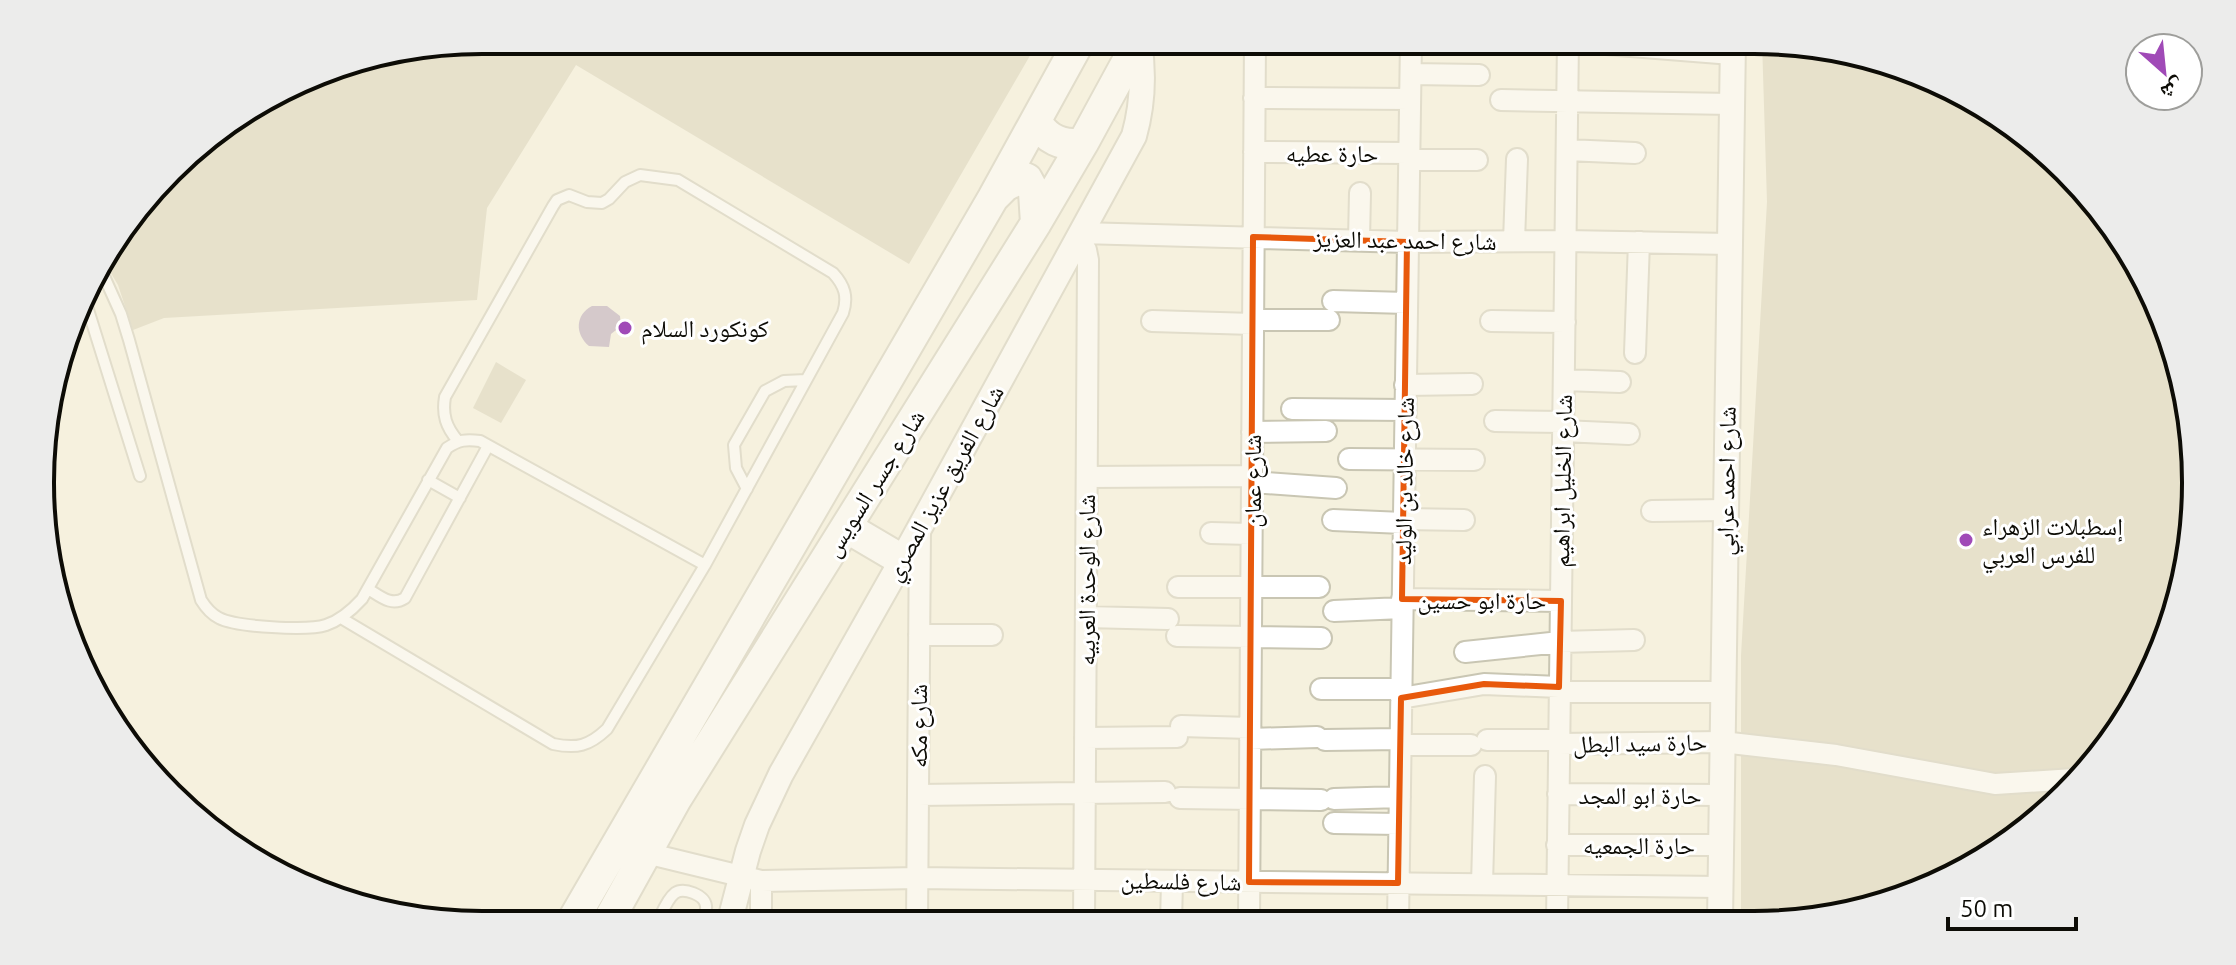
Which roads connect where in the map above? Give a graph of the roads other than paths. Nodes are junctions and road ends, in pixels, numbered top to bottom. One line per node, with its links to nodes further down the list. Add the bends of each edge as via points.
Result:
1 (1072, 54): 15 (main road, شارع جسر السويس)
2 (1131, 54): 16 (main road, شارع جسر السويس)
3 (1141, 54): 26 (street, شارع الفريق عزيز المصري, via 1142,94 1134,136)
4 (1255, 54): 10 (street, شارع عمان)
5 (1411, 54): 8 (street, شارع خالد بن الوليد)
6 (1568, 54): 13 (street, شارع الخليل ابراهيم)
7 (1732, 54): 14 (street, شارع احمد عرابي)
8 (1411, 74): 9 (street); 11 (street, شارع خالد بن الوليد)
9 (1479, 75)
10 (1254, 98): 11 (street); 18 (street, شارع عمان)
11 (1410, 99): 20 (street, شارع خالد بن الوليد)
12 (1501, 100): 13 (street)
13 (1568, 101): 14 (street); 17 (street, شارع الخليل ابراهيم)
14 (1732, 104): 33 (street, شارع احمد عرابي)
15 (1036, 121): 16 (main road, via 1055,141); 24 (main road, شارع جسر السويس)
16 (1083, 143): 25 (main road, شارع جسر السويس)
17 (1567, 150): 19 (street); 30 (street, شارع الخليل ابراهيم)
18 (1254, 152): 20 (street, حارة عطيه); 27 (street, شارع عمان)
19 (1635, 153)
20 (1409, 157): 22 (street, حارة عطيه); 31 (street, شارع خالد بن الوليد)
21 (1517, 159): 29 (street)
22 (1477, 160)
23 (1360, 193): 28 (street)
24 (993, 198): 25 (main road, via 1011,182 1027,179 1034,192); 124 (main road, شارع جسر السويس)
25 (1036, 223): 71 (main road, شارع جسر السويس)
26 (1079, 236): 27 (street, شارع احمد عبد العزيز); 60 (street, شارع الوحدة العربيه, via 1088,260); 72 (street, شارع الفريق عزيز المصري)
27 (1253, 237): 28 (street, شارع احمد عبد العزيز); 39 (street, شارع عمان)
28 (1359, 240): 31 (street, شارع احمد عبد العزيز)
29 (1514, 241): 30 (street, شارع احمد عبد العزيز); 31 (street, شارع احمد عبد العزيز)
30 (1566, 241): 32 (street, شارع احمد عبد العزيز); 40 (street, شارع الخليل ابراهيم)
31 (1407, 242): 35 (street, شارع خالد بن الوليد)
32 (1639, 242): 33 (street, شارع احمد عبد العزيز); 41 (street)
33 (1730, 244): 66 (street, شارع احمد عرابي)
34 (105, 279): 85 (lane, via 129,340 201,600 217,618 229,622 300,629)
35 (1407, 303): 39 (street); 46 (street, شارع خالد بن الوليد)
36 (89, 314): 59 (lane)
37 (1152, 321): 39 (street)
38 (1491, 321): 40 (street)
39 (1253, 322): 52 (street, شارع عمان)
40 (1565, 322): 43 (street, شارع الخليل ابراهيم)
41 (1635, 353)
42 (806, 380): 54 (lane, via 843,313 841,281 685,183 640,175 602,203 569,195 557,200 445,397 445,421); 64 (lane); 64 (lane, via 784,381 765,391 734,445 736,468)
43 (1564, 380): 44 (street); 50 (street, شارع الخليل ابراهيم)
44 (1620, 382)
45 (1472, 384): 46 (street)
46 (1405, 385): 48 (street, شارع خالد بن الوليد)
47 (1292, 409): 48 (street)
48 (1405, 410): 57 (street, شارع خالد بن الوليد)
49 (1495, 421): 50 (street)
50 (1563, 426): 53 (street); 81 (street, شارع الخليل ابراهيم)
51 (1326, 431): 52 (street)
52 (1252, 432): 61 (street, شارع عمان)
53 (1629, 434)
54 (458, 441): 55 (lane); 62 (lane, via 447,448)
55 (488, 446): 65 (lane); 76 (lane)
56 (1349, 459): 57 (street)
57 (1404, 459): 58 (street); 70 (street, شارع خالد بن الوليد)
58 (1474, 460)
59 (140, 476)
60 (1087, 477): 61 (street); 84 (street, شارع الوحدة العربيه)
61 (1252, 479): 63 (street); 74 (street, شارع عمان)
62 (428, 480): 65 (lane); 80 (lane)
63 (1336, 488)
64 (747, 489): 76 (lane)
65 (460, 498): 80 (lane, via 405,598 388,601)
66 (1726, 510): 67 (street); 95 (street, شارع احمد عرابي)
67 (1652, 511)
68 (1333, 520): 70 (street)
69 (1464, 520): 70 (street)
70 (1404, 521): 82 (street, شارع خالد بن الوليد)
71 (846, 527): 75 (main road); 114 (main road, شارع جسر السويس)
72 (920, 528): 75 (street, شارع الفريق عزيز المصري); 86 (street, شارع مكه)
73 (1211, 533): 74 (street)
74 (1251, 534): 78 (street, شارع عمان)
75 (902, 560): 116 (street, شارع الفريق عزيز المصري, via 781,774 757,825)
76 (705, 565): 85 (lane, via 607,729 583,745 553,744)
77 (1178, 587): 78 (street)
78 (1251, 587): 79 (street); 88 (street, شارع عمان)
79 (1319, 587)
80 (368, 589): 85 (lane)
81 (1561, 601): 82 (street, حارة ابو حسين); 91 (street, شارع الخليل ابراهيم)
82 (1402, 604): 83 (street, حارة ابو حسين); 96 (street, شارع خالد بن الوليد)
83 (1334, 611)
84 (1086, 617): 88 (street); 98 (street, شارع الوحدة العربيه)
85 (341, 618)
86 (919, 635): 87 (street); 106 (street, شارع مكه)
87 (992, 635)
88 (1251, 638): 89 (street); 97 (street, شارع عمان)
89 (1321, 638)
90 (1634, 640): 91 (street)
91 (1560, 642): 92 (street); 94 (street, شارع الخليل ابراهيم)
92 (1465, 652)
93 (1321, 689): 96 (street)
94 (1559, 690): 95 (street); 96 (street, via 1484,684); 100 (street, شارع الخليل ابراهيم)
95 (1723, 692): 101 (street, شارع احمد عرابي)
96 (1401, 693): 99 (street, شارع خالد بن الوليد)
97 (1250, 734): 98 (street, حارة سيد البطل); 99 (street, حارة سيد البطل); 109 (street, شارع عمان)
98 (1085, 738): 104 (street, شارع الوحدة العربيه)
99 (1400, 742): 100 (street, حارة سيد البطل); 108 (street, شارع خالد بن الوليد)
100 (1559, 742): 101 (street, حارة سيد البطل); 105 (street, شارع الخليل ابراهيم)
101 (1722, 742): 103 (street, حارة سيد البطل, via 1836,755 1995,784); 107 (street, شارع احمد عرابي)
102 (1485, 776): 121 (street)
103 (2061, 780)
104 (1085, 793): 106 (street); 109 (street); 117 (street, شارع الوحدة العربيه)
105 (1558, 794): 107 (street, حارة ابو المجد); 112 (street, شارع الخليل ابراهيم)
106 (918, 795): 115 (street, شارع مكه)
107 (1722, 795): 113 (street, شارع احمد عرابي)
108 (1400, 797): 109 (street); 111 (street, شارع خالد بن الوليد)
109 (1250, 799): 119 (street, شارع عمان)
110 (1334, 823): 111 (street)
111 (1399, 824): 120 (street, شارع خالد بن الوليد)
112 (1557, 845): 113 (street, حارة الجمعيه); 122 (street, شارع الخليل ابراهيم)
113 (1721, 845): 123 (street, شارع احمد عرابي)
114 (646, 853): 116 (street, شارع فلسطين); 125 (main road, شارع جسر السويس)
115 (917, 878): 116 (street, شارع فلسطين); 117 (street, شارع فلسطين); 130 (street, شارع مكه)
116 (751, 879): 128 (street, شارع الفريق عزيز المصري); 129 (street)
117 (1084, 880): 118 (street, شارع فلسطين); 131 (street, شارع الوحدة العربيه)
118 (1172, 881): 119 (street, شارع فلسطين); 132 (street)
119 (1249, 882): 120 (street, شارع فلسطين); 133 (street, شارع عمان)
120 (1398, 883): 121 (street, شارع فلسطين); 134 (street, شارع خالد بن الوليد)
121 (1482, 884): 122 (street, شارع فلسطين)
122 (1557, 885): 123 (street, شارع فلسطين); 135 (street, شارع الخليل ابراهيم)
123 (1720, 887): 136 (street, شارع احمد عرابي)
124 (578, 911)
125 (614, 911)
126 (666, 911): 127 (lane, via 674,894 685,891 702,898)
127 (705, 911)
128 (735, 911)
129 (758, 911)
130 (917, 911)
131 (1084, 911)
132 (1171, 911)
133 (1249, 911)
134 (1398, 911)
135 (1557, 911)
136 (1720, 911)

